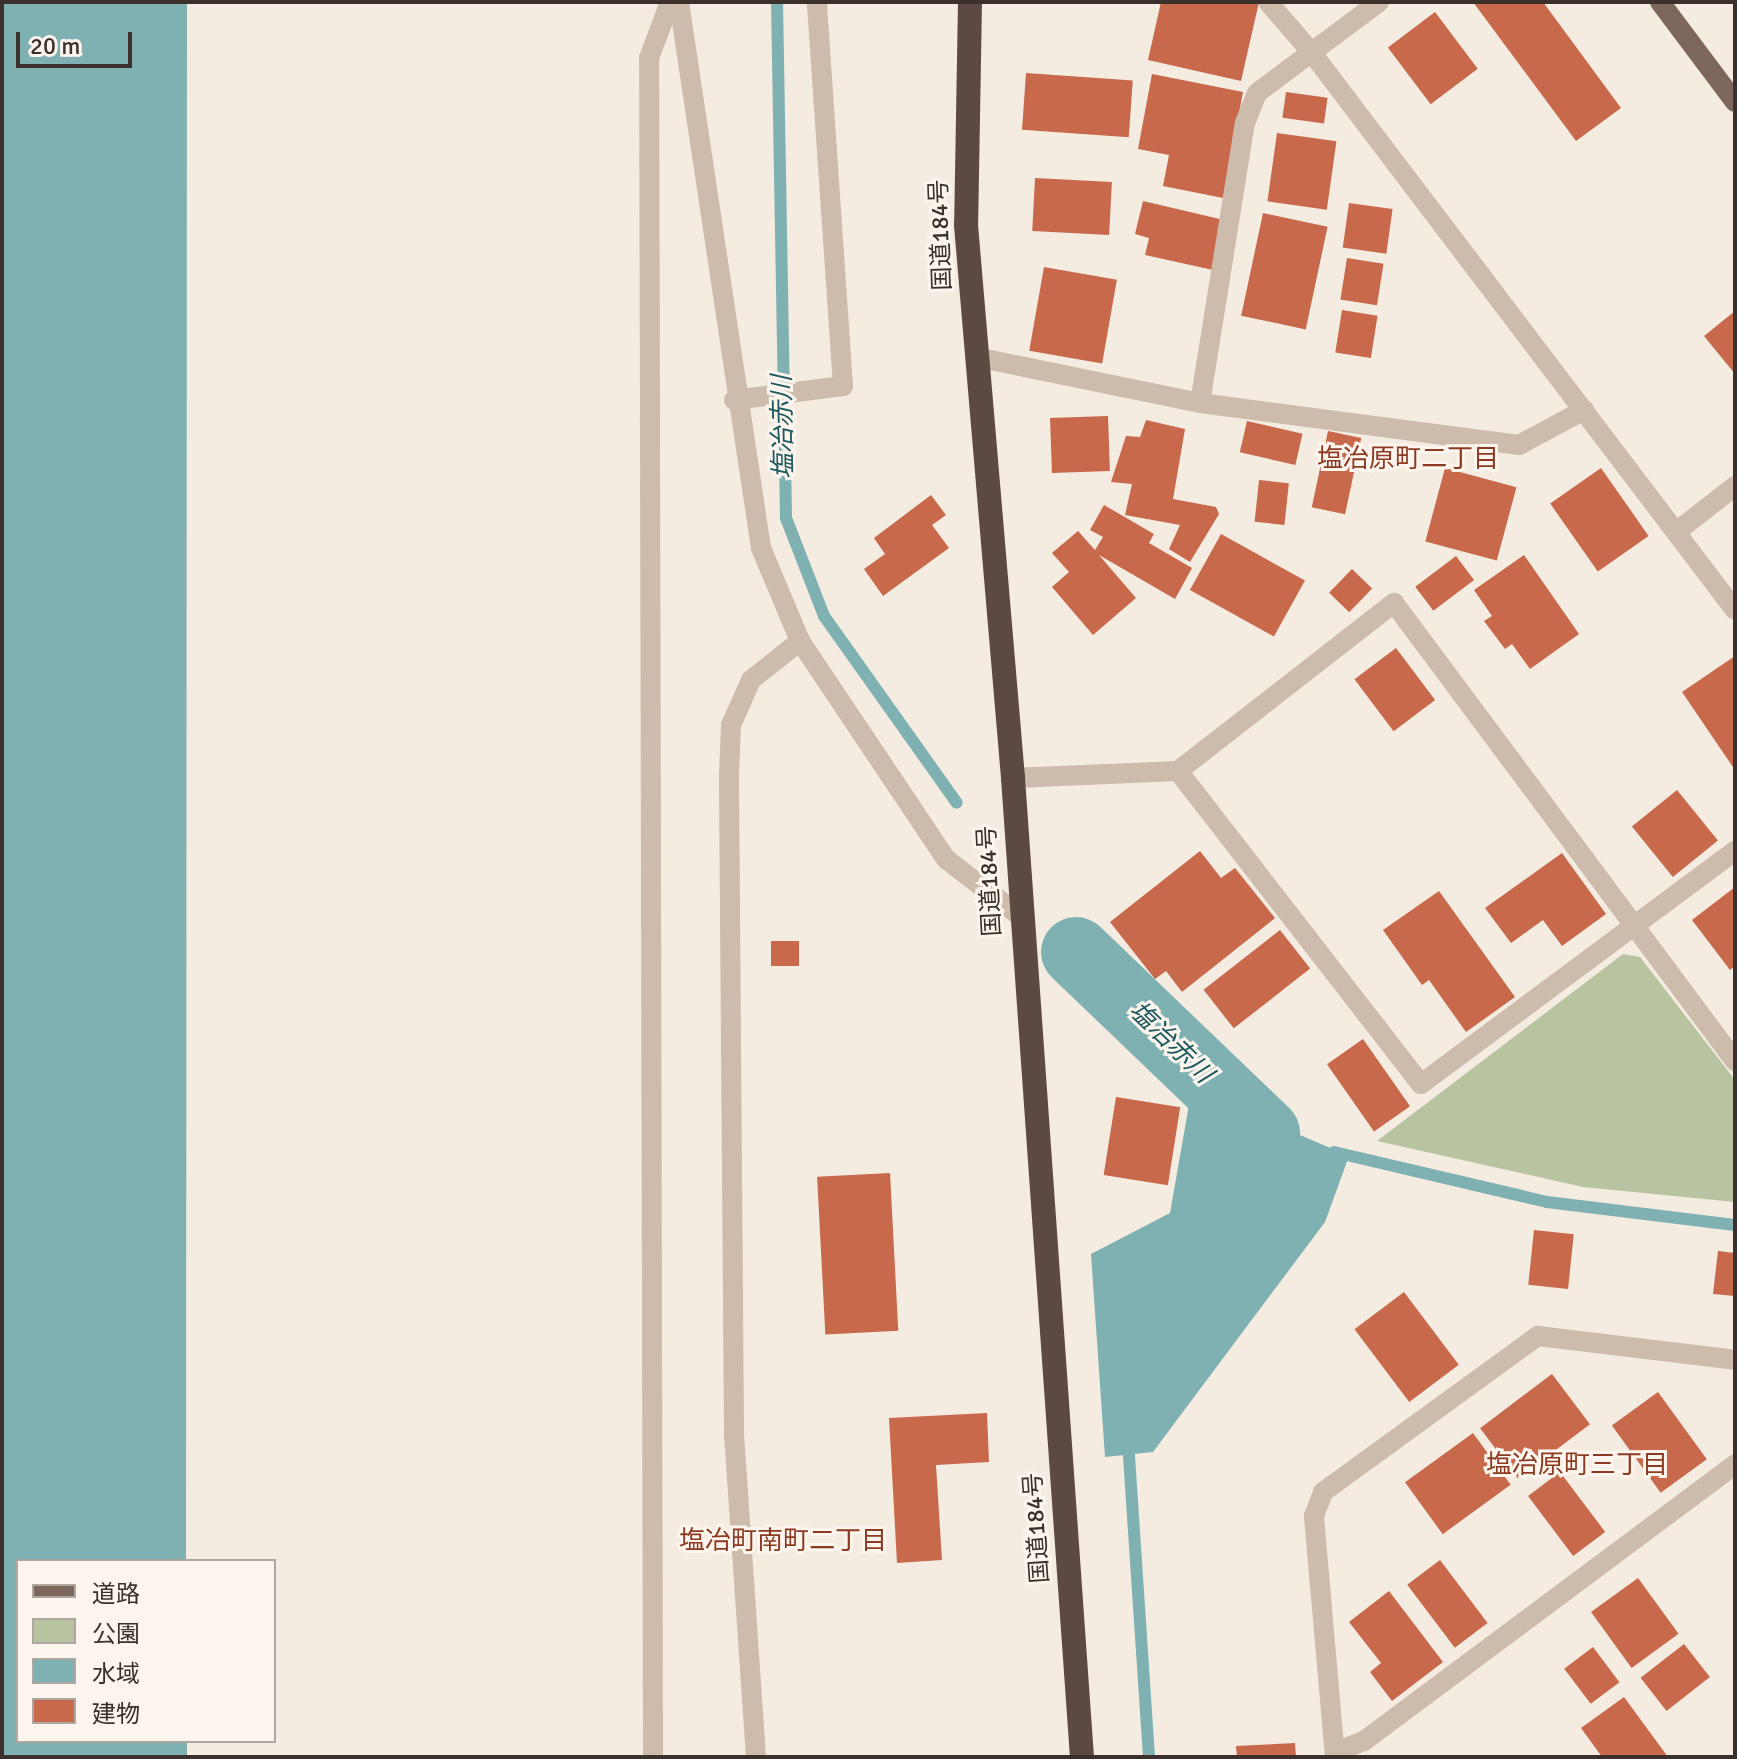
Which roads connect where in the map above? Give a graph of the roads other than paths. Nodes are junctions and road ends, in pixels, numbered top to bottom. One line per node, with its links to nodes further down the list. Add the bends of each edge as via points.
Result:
1 (670, 2): 27 (street, via 649,58)
2 (679, 2): 11 (street)
3 (817, 2): 11 (street, via 843,386)
4 (970, 2): 10 (highway, 国道184号, via 966,225)
5 (1268, 2): 8 (street)
6 (1379, 2): 8 (street)
7 (1660, 2): 9 (main road)
8 (1312, 53): 12 (street, via 1257,93 1245,123); 13 (street)
9 (1735, 102)
10 (976, 357): 12 (street); 19 (highway, 国道184号)
11 (734, 400): 17 (street, via 761,548)
12 (1200, 403): 13 (street, via 1519,445)
13 (1584, 410): 15 (street)
14 (1735, 486): 15 (street)
15 (1676, 532): 16 (street)
16 (1735, 610)
17 (800, 641): 21 (street, via 946,859); 28 (street, via 751,680 731,725 729,775 734,1432)
18 (1178, 771): 19 (street); 22 (street, via 1421,1084); 22 (street, via 1394,603)
19 (1013, 778): 21 (highway, 国道184号)
20 (1735, 851): 22 (street)
21 (1020, 916): 29 (highway, 国道184号)
22 (1634, 924): 23 (street)
23 (1735, 1061)
24 (1735, 1360): 26 (street, via 1538,1336 1323,1492 1314,1516)
25 (1735, 1464): 26 (street, via 1364,1741)
26 (1335, 1754)
27 (653, 1757)
28 (756, 1757)
29 (1082, 1757)

